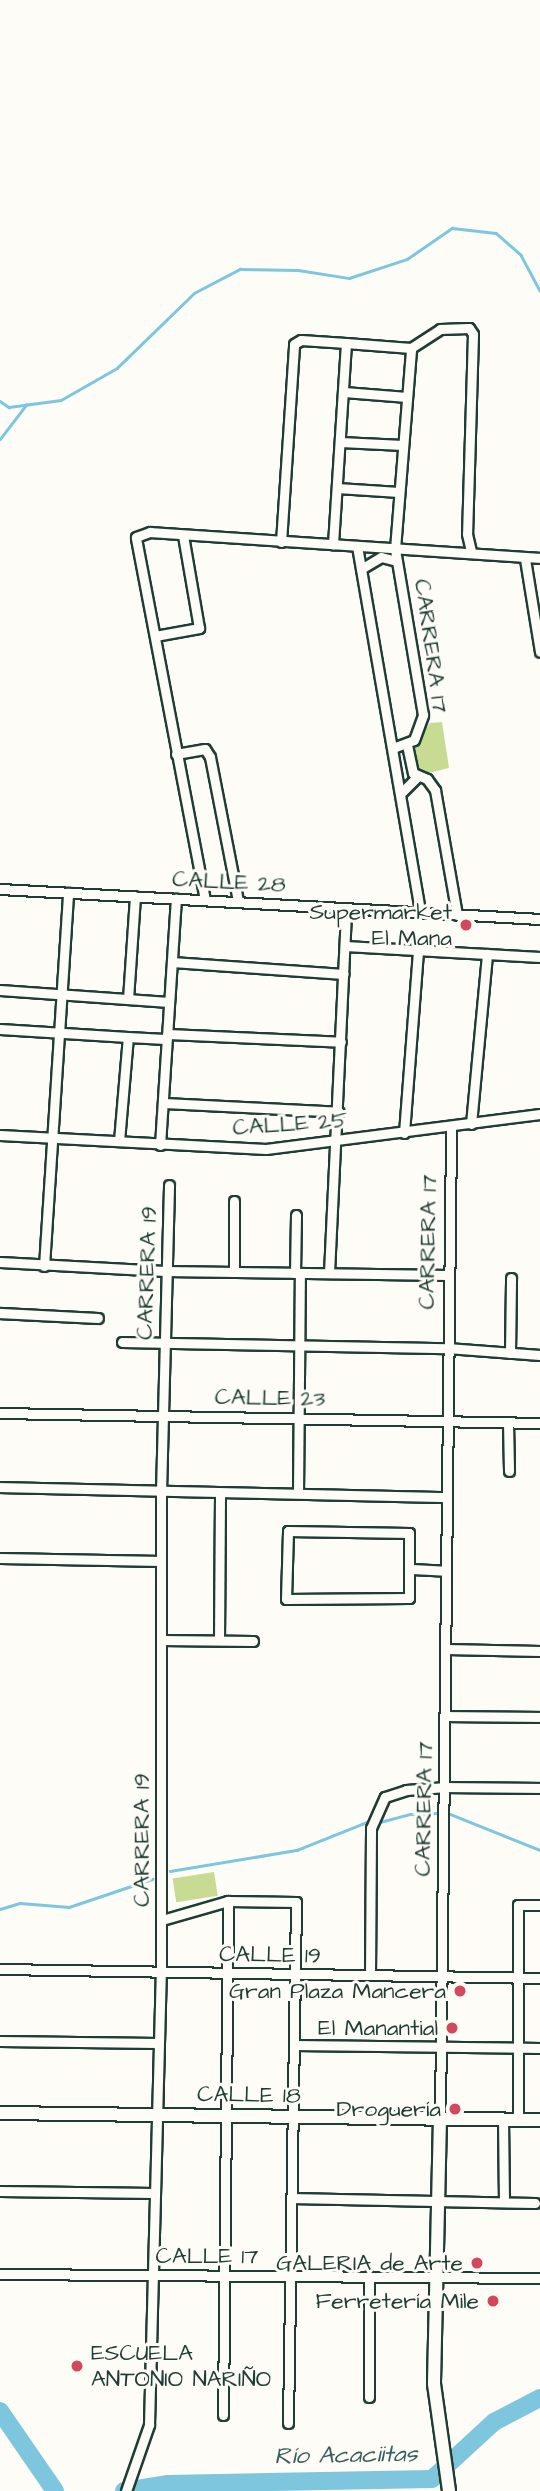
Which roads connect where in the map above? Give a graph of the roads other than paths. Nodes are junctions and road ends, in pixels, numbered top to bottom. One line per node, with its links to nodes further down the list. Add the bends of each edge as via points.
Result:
1 (346, 342): 2 (street); 3 (street); 10 (street, via 301,340 294,344)
2 (411, 348): 4 (street, CARRERA 17); 14 (street, via 418,339 454,327 469,328 475,340 467,534)
3 (344, 392): 4 (street); 5 (street)
4 (407, 397): 6 (street, CARRERA 17)
5 (340, 442): 6 (street); 7 (street)
6 (403, 445): 8 (street, CARRERA 17)
7 (337, 488): 8 (street); 11 (street)
8 (399, 492): 13 (street, CARRERA 17)
9 (183, 535): 10 (street); 19 (street, via 199,628); 19 (street, via 150,532 136,537)
10 (281, 542): 11 (street)
11 (333, 545): 12 (street)
12 (357, 546): 13 (street); 18 (street)
13 (395, 549): 14 (street); 17 (street, CARRERA 17)
14 (471, 551): 16 (street)
15 (540, 558): 16 (street)
16 (525, 559): 20 (street)
17 (397, 561): 18 (street, via 381,557); 21 (street, CARRERA 17, via 423,715 418,735)
18 (361, 569): 22 (street)
19 (155, 636): 23 (street)
20 (540, 652)
21 (407, 745): 22 (street); 24 (street)
22 (393, 748): 25 (street)
23 (176, 754): 30 (street); 32 (street, via 205,749 211,757)
24 (417, 777): 25 (street); 35 (street, via 427,779 435,790)
25 (401, 793): 34 (street)
26 (0, 889): 27 (street, CALLE 28); 31 (street)
27 (68, 893): 28 (street, CALLE 28); 44 (street)
28 (135, 896): 29 (street, CALLE 28); 45 (street)
29 (176, 899): 30 (street, CALLE 28); 41 (street)
30 (205, 900): 32 (street, CALLE 28)
31 (0, 901)
32 (238, 901): 33 (street, CALLE 28)
33 (346, 908): 34 (street, CALLE 28); 37 (street)
34 (420, 912): 35 (street, CALLE 28)
35 (457, 915): 36 (street, CALLE 28)
36 (540, 919)
37 (345, 946): 38 (street); 42 (street)
38 (418, 949): 39 (street); 57 (street)
39 (487, 954): 40 (street); 55 (street)
40 (540, 957)
41 (172, 962): 42 (street); 46 (street)
42 (344, 974): 51 (street)
43 (0, 990): 44 (street)
44 (62, 994): 45 (street); 48 (street)
45 (128, 999): 46 (street)
46 (169, 1002): 49 (street)
47 (0, 1029): 48 (street)
48 (60, 1033): 50 (street); 59 (street)
49 (168, 1034): 50 (street, via 165,1038); 51 (street); 52 (street)
50 (128, 1037): 60 (street)
51 (341, 1042): 53 (street)
52 (164, 1103): 53 (street); 62 (street)
53 (339, 1112): 61 (street)
54 (540, 1114): 55 (street, CALLE 25)
55 (471, 1124): 56 (street, CALLE 25)
56 (451, 1126): 57 (street, CALLE 25); 72 (street, CARRERA 17)
57 (404, 1133): 61 (street, CALLE 25)
58 (0, 1135): 59 (street, CALLE 25)
59 (53, 1138): 60 (street, CALLE 25); 67 (street)
60 (119, 1141): 62 (street, CALLE 25)
61 (338, 1141): 62 (street, CALLE 25, via 266,1150); 71 (street)
62 (160, 1145)
63 (169, 1185): 68 (street, CARRERA 19)
64 (234, 1201): 69 (street)
65 (296, 1215): 70 (street)
66 (0, 1262): 67 (street)
67 (44, 1266): 68 (street)
68 (165, 1271): 69 (street); 77 (street, CARRERA 19)
69 (234, 1272): 70 (street)
70 (298, 1273): 71 (street); 78 (street)
71 (329, 1273): 72 (street)
72 (448, 1275): 79 (street, CARRERA 17)
73 (511, 1278): 80 (street)
74 (0, 1313): 75 (street)
75 (98, 1318)
76 (122, 1342): 77 (street)
77 (164, 1343): 78 (street); 83 (street, CARRERA 19)
78 (300, 1347): 79 (street); 84 (street)
79 (447, 1348): 80 (street); 85 (street, CARRERA 17)
80 (510, 1353): 81 (street)
81 (540, 1354)
82 (0, 1413): 83 (street, CALLE 23)
83 (163, 1416): 84 (street, CALLE 23); 90 (street, CARRERA 19)
84 (299, 1418): 85 (street, CALLE 23); 92 (street)
85 (447, 1421): 86 (street, CALLE 23); 93 (street, CARRERA 17)
86 (508, 1422): 87 (street, CALLE 23); 88 (street)
87 (540, 1423)
88 (509, 1471)
89 (0, 1487): 90 (street)
90 (162, 1492): 91 (street); 95 (street, CARRERA 19)
91 (220, 1493): 92 (street); 99 (street)
92 (298, 1493): 93 (street)
93 (446, 1497): 97 (street, CARRERA 17)
94 (0, 1558): 95 (street)
95 (162, 1561): 98 (street, CARRERA 19)
96 (412, 1569): 96 (street, via 409,1532 292,1530 285,1536 284,1595 289,1600 410,1598); 97 (street)
97 (445, 1571): 101 (street, CARRERA 17)
98 (161, 1640): 99 (street); 109 (street, CARRERA 19)
99 (219, 1640): 100 (street)
100 (253, 1641)
101 (446, 1649): 102 (street); 103 (street, CARRERA 17)
102 (540, 1651)
103 (446, 1716): 104 (street); 105 (street, CARRERA 17)
104 (540, 1717)
105 (446, 1787): 106 (street); 114 (street, via 406,1790 385,1797 371,1828); 115 (street, CARRERA 17)
106 (540, 1788)
107 (228, 1901): 109 (street); 112 (street); 113 (street, via 296,1902)
108 (540, 1905): 116 (street, via 518,1905)
109 (162, 1920): 111 (street, CARRERA 19)
110 (0, 1969): 111 (street, CALLE 19)
111 (161, 1972): 112 (street, CALLE 19); 119 (street, CARRERA 19)
112 (228, 1973): 113 (street, CALLE 19); 126 (street)
113 (295, 1975): 114 (street, CALLE 19); 120 (street)
114 (370, 1975): 115 (street, CALLE 19)
115 (441, 1977): 116 (street, CALLE 19); 121 (street, CARRERA 17)
116 (518, 1978): 117 (street, CALLE 19); 122 (street)
117 (540, 1978)
118 (0, 2041): 119 (street)
119 (157, 2043): 125 (street, CARRERA 19)
120 (294, 2045): 121 (street); 127 (street)
121 (441, 2048): 122 (street); 128 (street, CARRERA 17)
122 (518, 2048): 123 (street); 130 (street)
123 (540, 2048)
124 (0, 2113): 125 (street, CALLE 18)
125 (155, 2115): 126 (street, CALLE 18); 133 (street, CARRERA 19)
126 (228, 2116): 127 (street, CALLE 18); 140 (street)
127 (293, 2117): 128 (street, CALLE 18); 134 (street)
128 (440, 2118): 129 (street, CALLE 18); 135 (street, CARRERA 17)
129 (503, 2119): 130 (street, CALLE 18); 136 (street)
130 (518, 2119): 131 (street, CALLE 18)
131 (540, 2120)
132 (0, 2192): 133 (street)
133 (154, 2193): 139 (street, CARRERA 19)
134 (291, 2198): 135 (street); 141 (street)
135 (440, 2199): 136 (street); 143 (street, CARRERA 17)
136 (504, 2200): 137 (street)
137 (535, 2203)
138 (0, 2274): 139 (street, CALLE 17)
139 (152, 2275): 140 (street, CALLE 17); 148 (street, CARRERA 19, via 149,2425)
140 (226, 2275): 141 (street, CALLE 17); 146 (street)
141 (290, 2276): 142 (street, CALLE 17); 147 (street)
142 (369, 2276): 143 (street, CALLE 17); 145 (street)
143 (437, 2277): 144 (street, CALLE 17); 149 (street, CARRERA 17, via 436,2408)
144 (540, 2277)
145 (369, 2397)
146 (223, 2415)
147 (288, 2423)
148 (126, 2491)
149 (449, 2491)

